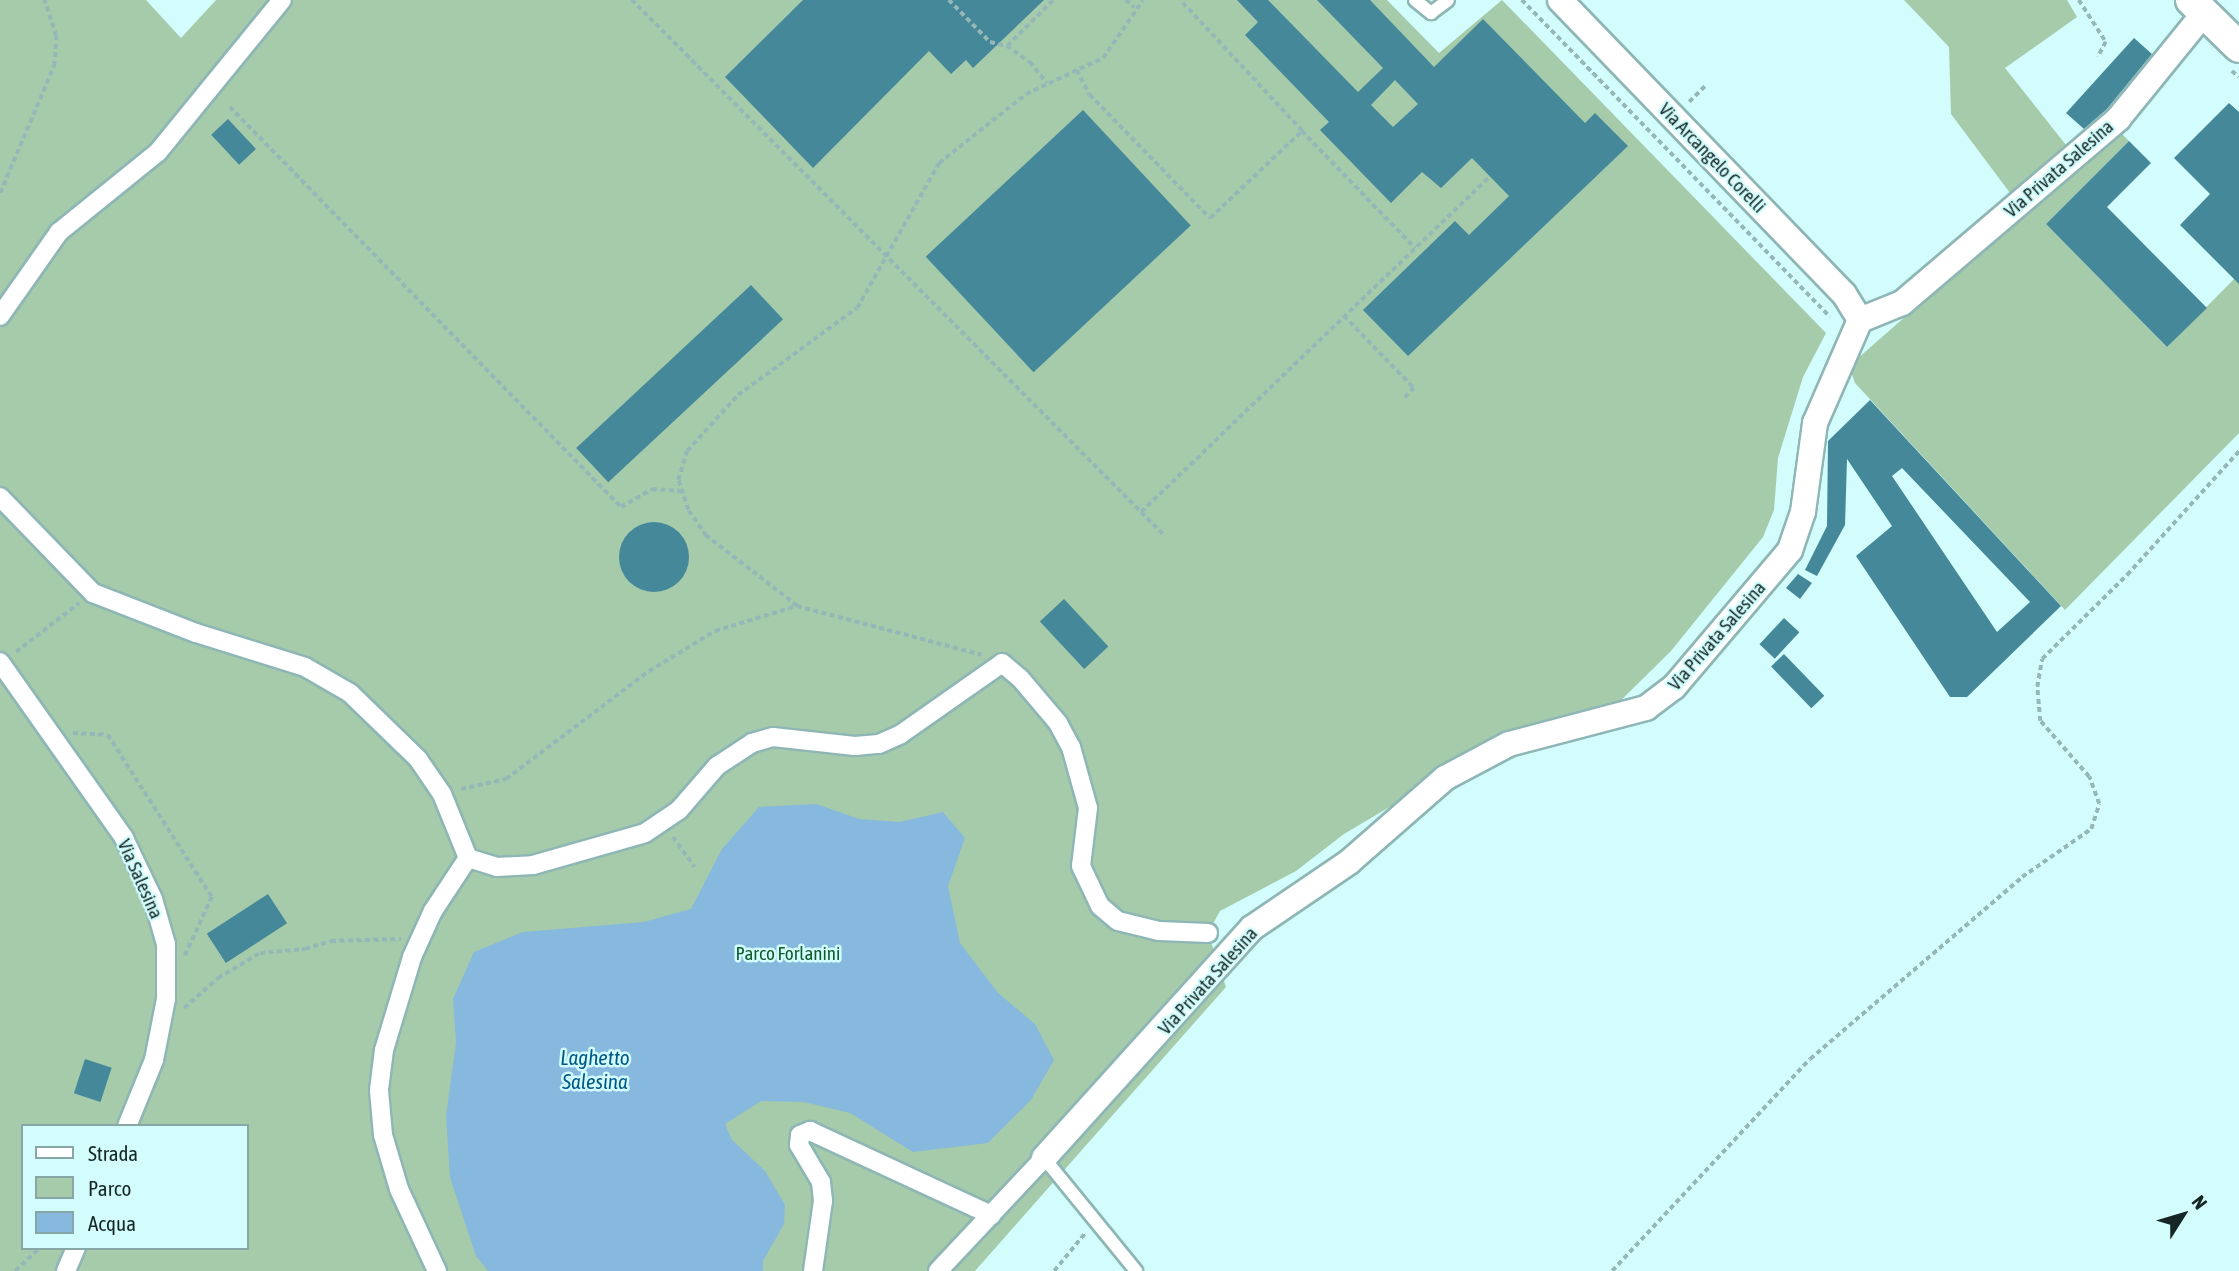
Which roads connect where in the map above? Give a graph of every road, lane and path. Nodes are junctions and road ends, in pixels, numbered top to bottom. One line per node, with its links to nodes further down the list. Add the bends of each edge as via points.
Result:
1 (44, 0): 24 (path, via 56,36 54,66)
2 (282, 0): 27 (street, via 158,152 59,232)
3 (632, 0): 26 (path)
4 (949, 0): 16 (path, via 990,42)
5 (1053, 0): 16 (path)
6 (1126, 0): 15 (path)
7 (1143, 0): 15 (path)
8 (1180, 0): 22 (path)
9 (1415, 0): 10 (lane, via 1431,13)
10 (1448, 0)
11 (1522, 0): 30 (path)
12 (1560, 0): 29 (street, Via Arcangelo Corelli, via 1844,294)
13 (2079, 0): 18 (path, via 2106,42)
14 (2198, 6): 17 (street); 29 (street, Via Privata Salesina, via 2118,118 1902,303)
15 (1133, 7): 19 (path, via 1103,58)
16 (1007, 46): 20 (path, via 1030,62)
17 (2239, 47)
18 (2098, 57)
19 (1077, 70): 20 (path); 22 (path, via 1090,95 1210,218)
20 (1048, 83): 26 (path, via 1026,94 939,163)
21 (230, 107): 33 (path, via 621,507 652,489)
22 (1302, 131): 25 (path)
23 (1490, 176): 25 (path)
24 (0, 193)
25 (1415, 248): 28 (path)
26 (888, 255): 33 (path, via 857,308 711,420 687,451 678,480); 35 (path)
27 (0, 316)
28 (1344, 316): 31 (path, via 1415,388); 35 (path)
29 (1860, 320): 47 (street, Via Privata Salesina, via 1815,422 1803,512 1790,550 1674,687 1630,714 1509,744 1476,758 1445,778 1349,862 1252,928)
30 (1835, 322)
31 (1403, 400)
32 (2239, 451): 63 (path, via 2127,575 2042,659 2037,687 2040,720 2089,777 2099,804 2091,829 2022,877 1810,1059)
33 (682, 491): 37 (path, via 706,536)
34 (0, 497): 42 (street, via 93,593 196,633 304,667 350,693 387,723)
35 (1141, 512): 36 (path)
36 (1163, 534)
37 (797, 606): 40 (path); 42 (path, via 715,631 649,671 506,779)
38 (70, 611): 39 (path)
39 (0, 663): 41 (street, Via Salesina)
40 (1002, 663): 43 (street, via 901,734 879,744 855,746 773,737 752,743 699,781); 47 (street, via 1051,714 1071,747 1088,808 1081,866 1100,906 1118,921)
41 (50, 732): 48 (path, via 108,735 212,897); 49 (street, Via Salesina, via 124,838 153,898 166,944)
42 (442, 794): 44 (street)
43 (663, 824): 44 (street, via 533,865 497,867); 45 (path)
44 (468, 858): 46 (street)
45 (695, 867)
46 (424, 932): 49 (path, via 389,942 337,940 305,949 260,953 218,978); 58 (street, via 384,1050 379,1090 383,1135 399,1189)
47 (1221, 938): 51 (street, Via Privata Salesina, via 1218,970)
48 (181, 965)
49 (160, 1026): 50 (street, Via Salesina, via 154,1060)
50 (128, 1124)
51 (1044, 1158): 52 (street, Via Privata Salesina); 53 (lane)
52 (991, 1214): 59 (street, via 810,1131 800,1135 799,1145 821,1182 823,1202); 60 (street)
53 (1095, 1221): 61 (path); 62 (lane)
54 (38, 1250): 56 (path)
55 (75, 1250): 57 (street)
56 (15, 1271)
57 (66, 1271)
58 (437, 1271)
59 (813, 1271)
60 (938, 1271)
61 (1054, 1271)
62 (1136, 1271)
63 (1612, 1271)

